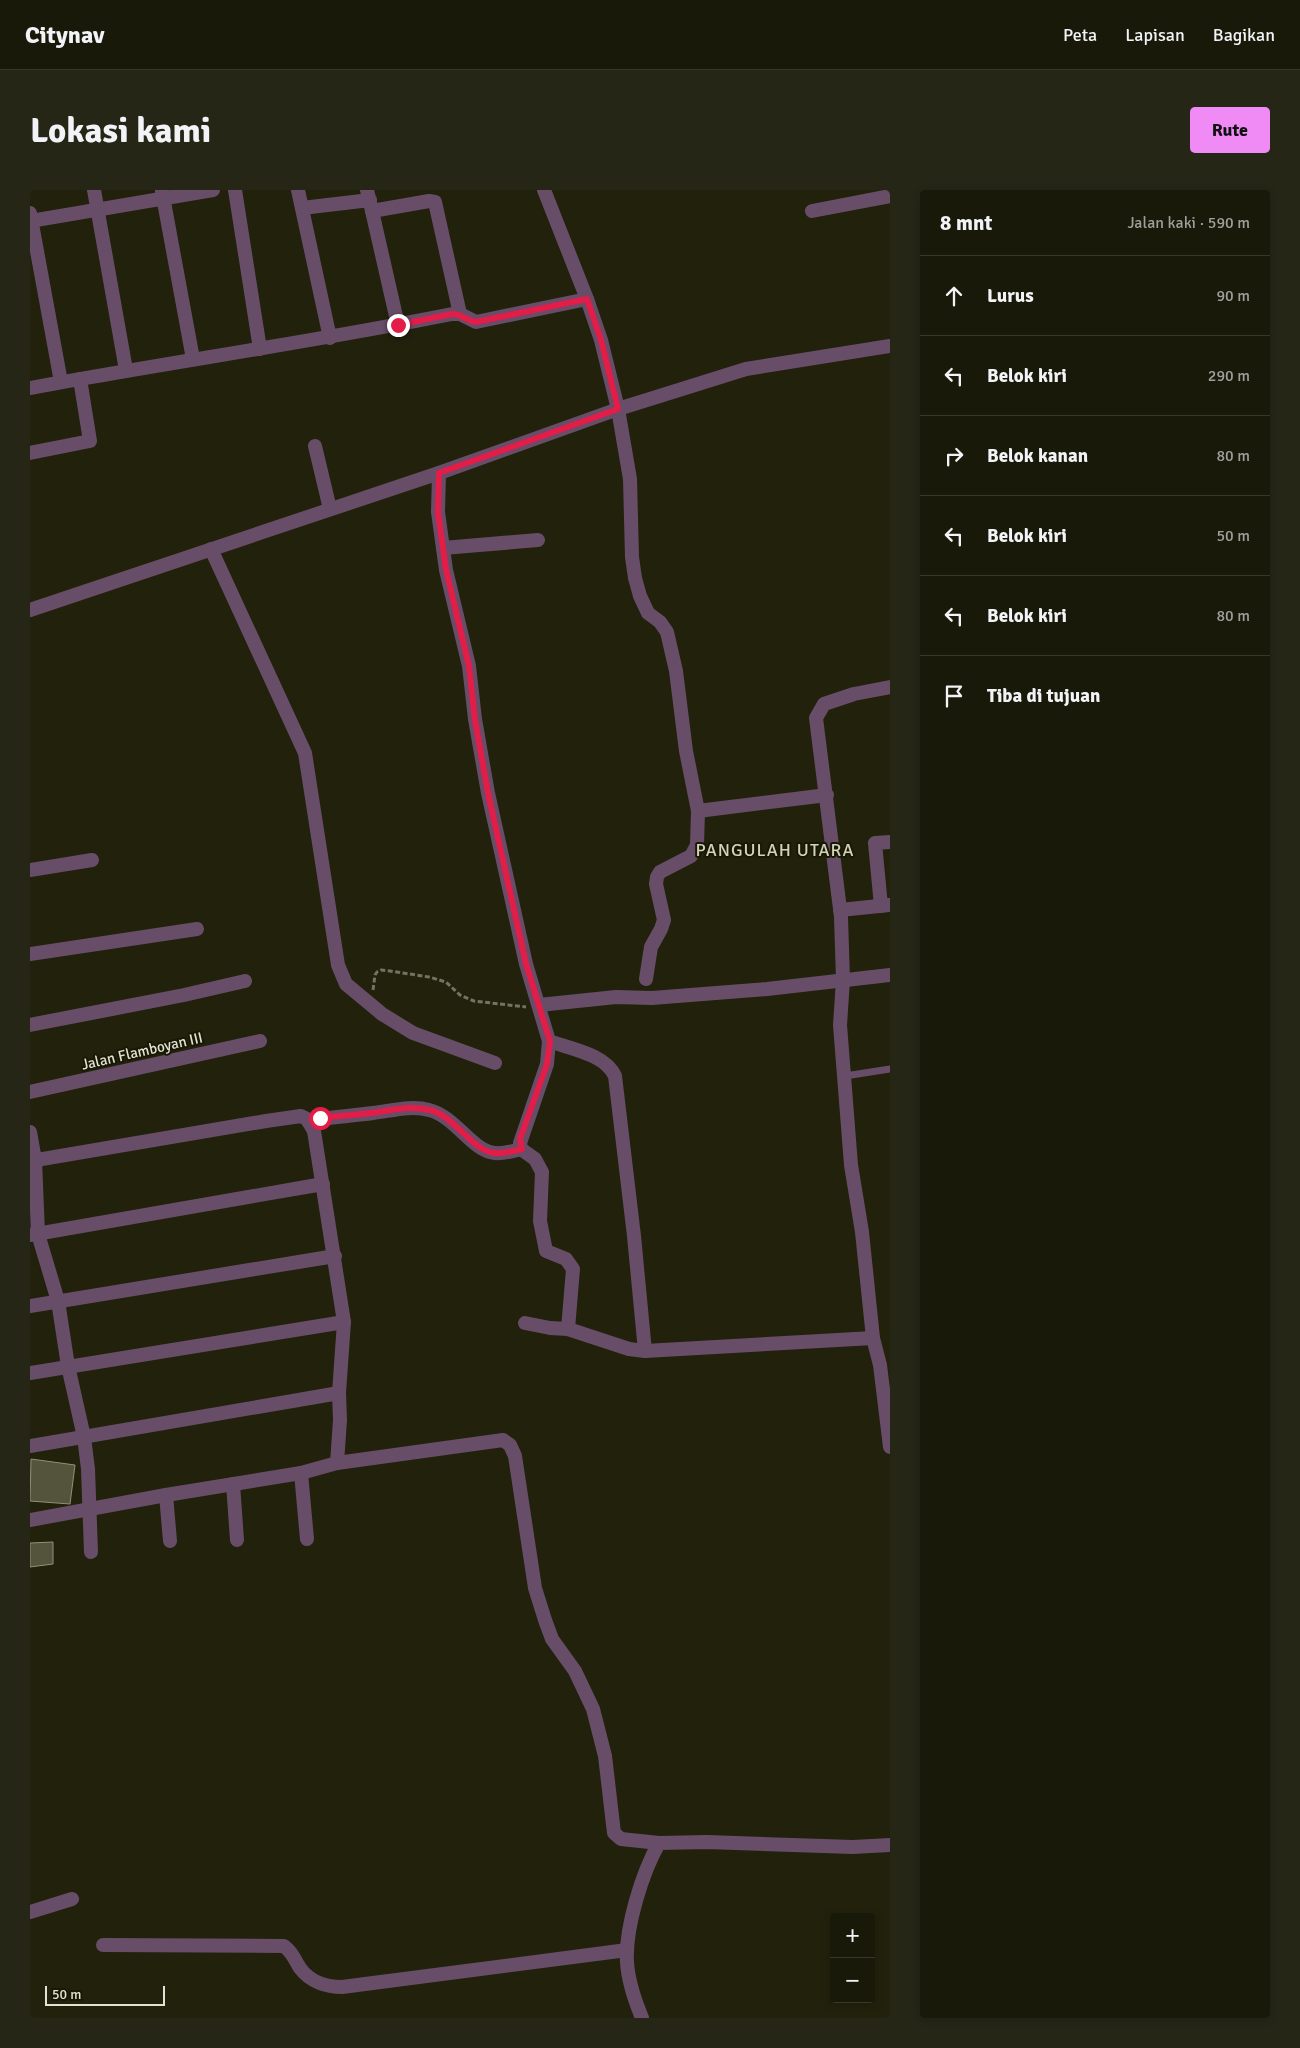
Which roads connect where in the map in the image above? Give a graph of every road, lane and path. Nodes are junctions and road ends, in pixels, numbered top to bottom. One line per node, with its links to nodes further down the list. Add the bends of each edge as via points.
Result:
1 (94, 190): 10 (street)
2 (213, 190): 6 (street)
3 (235, 190): 18 (street)
4 (298, 190): 9 (street)
5 (544, 190): 13 (street)
6 (163, 194): 10 (street); 19 (street)
7 (890, 196): 11 (street)
8 (370, 200): 9 (street); 14 (street, via 435,202); 15 (street)
9 (302, 208): 16 (street)
10 (98, 209): 12 (street); 20 (street)
11 (812, 211)
12 (31, 218): 22 (street)
13 (587, 299): 14 (street, via 476,322); 24 (street)
14 (460, 314): 15 (street)
15 (398, 325): 16 (street)
16 (330, 338): 18 (street)
17 (890, 346): 24 (street, via 746,370)
18 (260, 349): 19 (street)
19 (193, 359): 20 (street)
20 (126, 370): 21 (street)
21 (80, 379): 22 (street); 26 (street, via 90,441)
22 (61, 382): 23 (street)
23 (30, 388)
24 (618, 409): 27 (street); 35 (street, via 630,480 635,578 648,613 667,632)
25 (315, 446): 28 (street)
26 (30, 453)
27 (439, 473): 28 (street); 30 (street, via 438,512)
28 (330, 509): 31 (street)
29 (538, 540): 30 (street)
30 (443, 548): 47 (street, via 469,666 475,720 491,805 526,964)
31 (211, 549): 32 (street); 48 (street, via 304,753 338,965 346,984)
32 (30, 610)
33 (890, 687): 34 (street, via 836,700 824,704 818,711 817,732)
34 (827, 795): 35 (street); 40 (street)
35 (698, 811): 44 (street, via 695,852 660,872 657,877 664,920 651,948)
36 (890, 842): 39 (street, via 875,843)
37 (92, 860): 38 (street)
38 (30, 870)
39 (886, 905): 40 (street)
40 (840, 910): 45 (street)
41 (197, 929): 42 (street)
42 (30, 954)
43 (890, 975): 45 (street)
44 (646, 979)
45 (843, 980): 47 (street, via 767,989 652,998 616,997); 54 (street, via 840,1025)
46 (245, 982): 49 (street)
47 (539, 1005): 48 (path, via 518,1008 474,1001 460,996 446,982 381,970 375,975); 51 (street)
48 (372, 1007): 52 (street, via 413,1033)
49 (30, 1025)
50 (260, 1041): 55 (street, Jalan Flamboyan III)
51 (550, 1041): 58 (street, via 547,1064 520,1139); 69 (street, via 601,1060 615,1076)
52 (495, 1063)
53 (890, 1069): 54 (lane)
54 (845, 1076): 68 (street, via 851,1165)
55 (30, 1092)
56 (308, 1121): 58 (street, via 425,1109 437,1112 475,1144 490,1152); 59 (street, via 302,1116 266,1120); 60 (street, via 314,1131)
57 (30, 1132): 59 (street)
58 (522, 1149): 67 (street, via 535,1159 542,1172 540,1222 546,1251 566,1259 573,1269)
59 (33, 1160): 61 (street)
60 (324, 1184): 61 (street); 62 (street)
61 (34, 1234): 63 (street)
62 (334, 1256): 63 (street); 65 (street)
63 (58, 1301): 64 (street); 70 (street)
64 (30, 1306)
65 (344, 1322): 70 (street); 72 (street)
66 (525, 1324): 67 (street)
67 (568, 1329): 69 (street)
68 (873, 1338): 69 (street); 75 (street, via 880,1365)
69 (645, 1351)
70 (68, 1366): 71 (street); 73 (street)
71 (30, 1373)
72 (339, 1393): 73 (street); 76 (street)
73 (84, 1437): 74 (street); 80 (street)
74 (30, 1446)
75 (890, 1448)
76 (337, 1463): 77 (street); 86 (street, via 489,1441 503,1440 510,1445 535,1588 552,1639 575,1671 593,1709 605,1756 614,1833 621,1839)
77 (301, 1473): 78 (street); 82 (street)
78 (233, 1484): 79 (street); 83 (street)
79 (166, 1495): 80 (street); 84 (street)
80 (90, 1508): 81 (street); 85 (street)
81 (30, 1520)
82 (307, 1539)
83 (237, 1540)
84 (170, 1541)
85 (91, 1552)
86 (659, 1843): 87 (street); 91 (street, via 646,1871)
87 (890, 1845)
88 (72, 1899): 89 (street)
89 (30, 1912)
90 (103, 1946): 91 (street, via 284,1946 293,1953 301,1969 328,1987)
91 (627, 1950): 92 (street, via 627,1964)
92 (642, 2018)

